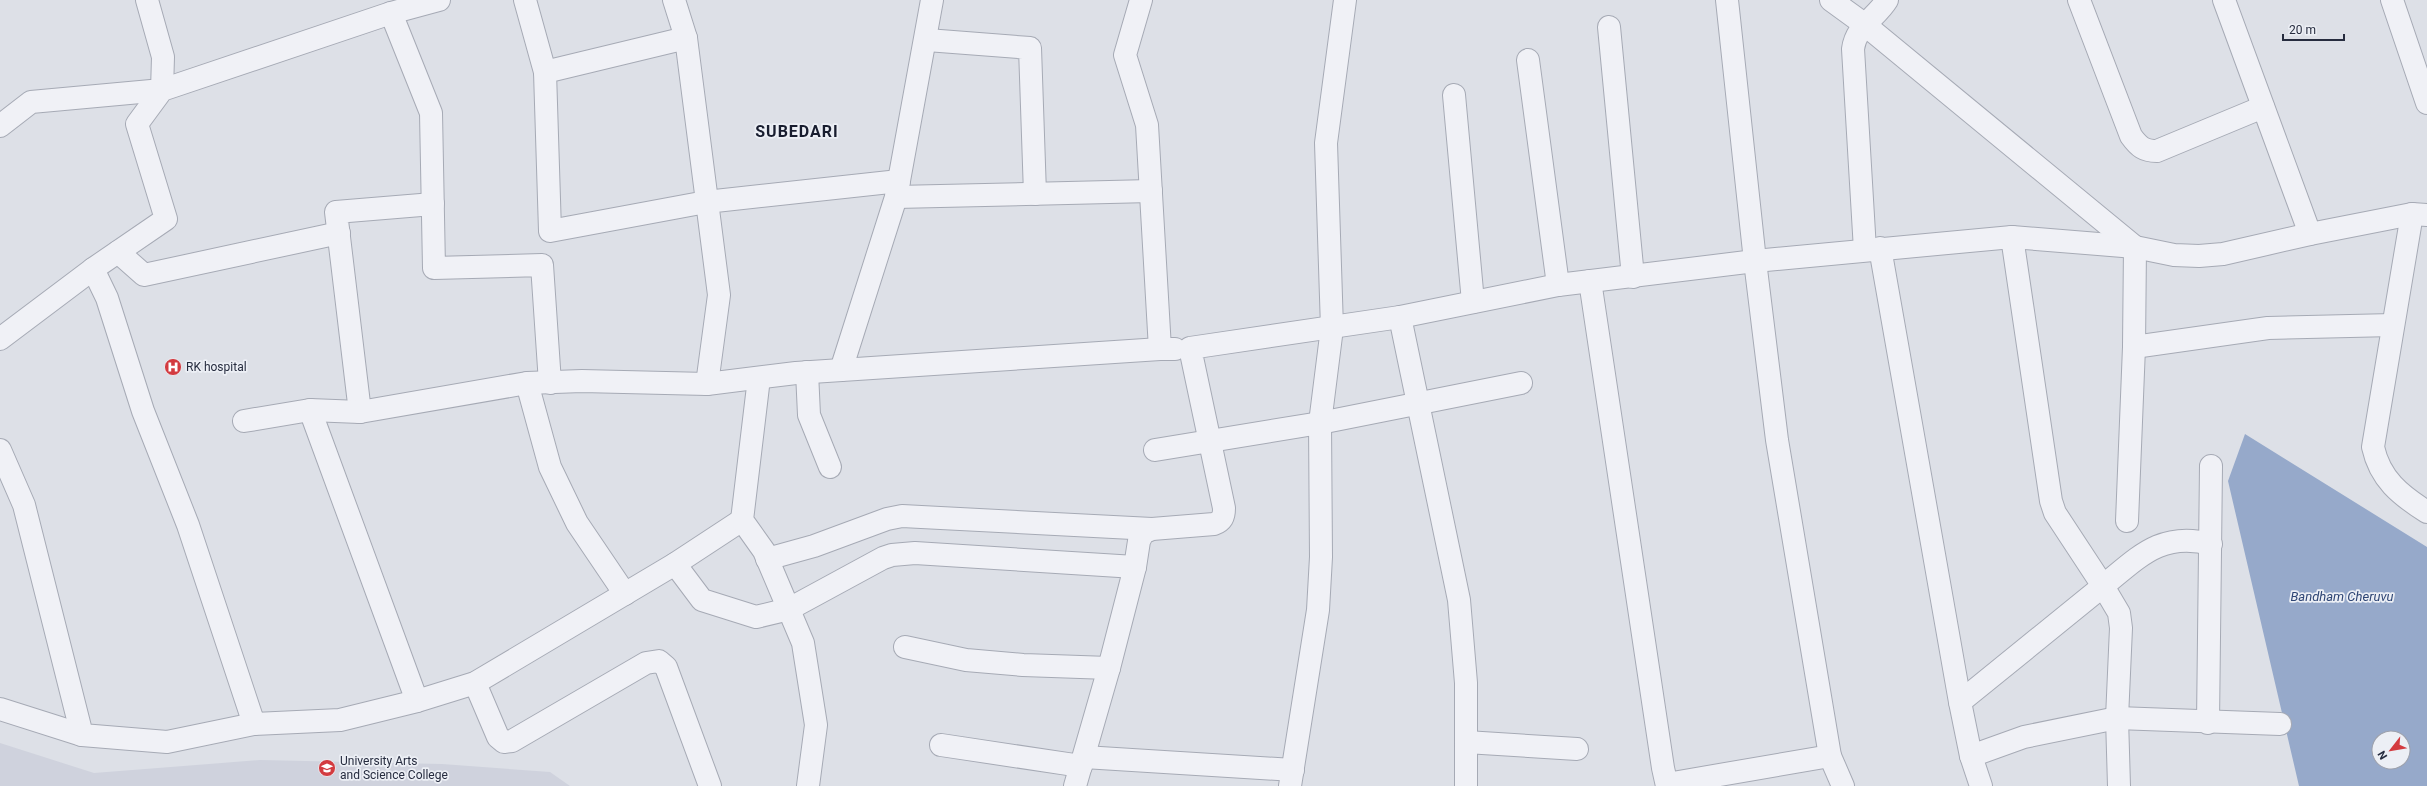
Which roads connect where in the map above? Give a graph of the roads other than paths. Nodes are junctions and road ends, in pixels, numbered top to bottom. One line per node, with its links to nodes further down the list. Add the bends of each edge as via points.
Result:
1 (147, 0): 21 (street, via 163,57)
2 (439, 0): 14 (street)
3 (525, 0): 20 (street)
4 (674, 0): 17 (street)
5 (932, 0): 18 (street)
6 (1142, 0): 27 (street, via 1126,55 1147,125)
7 (1345, 0): 46 (street, via 1326,143)
8 (1727, 0): 38 (street)
9 (1830, 0): 15 (street)
10 (1887, 0): 15 (street)
11 (2079, 0): 24 (street, via 2131,136 2138,146 2147,151 2157,151)
12 (2224, 0): 24 (street)
13 (2392, 0): 23 (street)
14 (391, 13): 21 (street); 30 (street, via 431,112)
15 (1864, 24): 35 (street); 36 (street, via 1854,39 1853,59)
16 (1608, 27): 40 (street)
17 (686, 38): 20 (street); 29 (street)
18 (927, 40): 26 (street); 28 (street, via 1030,48)
19 (1528, 60): 42 (street)
20 (545, 72): 29 (street, via 550,231)
21 (162, 90): 25 (street, via 31,102); 37 (street, via 137,124 166,219)
22 (1454, 95): 43 (street)
23 (2427, 103)
24 (2263, 107): 33 (street)
25 (0, 126)
26 (898, 189): 28 (street); 29 (street); 51 (street)
27 (1151, 191): 28 (street); 50 (street)
28 (1036, 194)
29 (706, 202): 57 (street, via 719,296)
30 (433, 204): 32 (street, via 336,212); 55 (street, via 434,268 542,266)
31 (2419, 214): 33 (street); 45 (street)
32 (339, 233): 37 (street, via 144,275); 60 (street)
33 (2310, 234): 35 (street, via 2223,254 2199,256 2174,255)
34 (2012, 237): 35 (street); 36 (street); 76 (street, via 2051,502 2055,513)
35 (2135, 247): 48 (street)
36 (1873, 249): 38 (street); 83 (street)
37 (118, 252): 39 (street)
38 (1755, 261): 40 (street); 93 (street, via 1777,440)
39 (93, 269): 47 (street); 87 (street, via 107,298 143,411 188,525)
40 (1633, 277): 41 (street)
41 (1590, 281): 42 (street); 97 (street)
42 (1558, 285): 43 (street)
43 (1473, 302): 44 (street)
44 (1400, 317): 46 (street); 58 (street)
45 (2393, 325): 48 (street, via 2268,328); 68 (street, via 2373,447 2376,463 2388,483)
46 (1332, 328): 49 (street); 62 (street)
47 (3, 331)
48 (2134, 347): 70 (street)
49 (1190, 348): 50 (street); 63 (street)
50 (1160, 349): 51 (street)
51 (841, 370): 52 (street)
52 (807, 372): 53 (street); 67 (street, via 809,415)
53 (759, 378): 57 (street); 69 (street)
54 (527, 383): 55 (street); 60 (street); 77 (street, via 550,467 577,523)
55 (550, 383): 57 (street, via 582,381)
56 (1521, 383): 58 (street)
57 (707, 384)
58 (1418, 404): 62 (street); 90 (street, via 1459,600 1466,683)
59 (310, 410): 60 (street); 61 (street); 82 (street)
60 (360, 412)
61 (244, 421)
62 (1320, 423): 63 (street); 96 (street, via 1321,557 1318,610)
63 (1211, 440): 65 (street); 71 (street, via 1224,516 1220,522 1214,524)
64 (0, 450): 89 (street, via 24,505)
65 (1155, 450)
66 (2211, 466): 72 (street)
67 (830, 467)
68 (2427, 512)
69 (742, 520): 73 (street); 74 (street)
70 (2127, 521)
71 (1152, 529): 73 (street, via 902,516); 75 (street, via 1143,533 1139,541)
72 (2211, 544): 76 (street, via 2198,540 2156,545); 86 (street)
73 (767, 559): 78 (street)
74 (675, 564): 77 (street); 78 (street, via 702,600 756,617)
75 (1135, 567): 78 (street, via 915,553 892,555); 80 (street)
76 (2103, 586): 83 (street); 85 (street, via 2119,613 2121,628)
77 (625, 594): 81 (street)
78 (789, 609): 99 (street, via 803,643 816,725)
79 (905, 647): 80 (street, via 966,660)
80 (1109, 668): 95 (street)
81 (475, 682): 82 (street); 98 (street, via 498,737 504,742 512,741 646,663 660,661 666,667)
82 (416, 701): 87 (street, via 340,720)
83 (1960, 702): 94 (street)
84 (0, 709): 89 (street)
85 (2117, 718): 86 (street); 94 (street, via 2024,737); 103 (street)
86 (2208, 723): 88 (street)
87 (254, 724): 89 (street, via 167,742)
88 (2280, 724)
89 (82, 735)
90 (1466, 742): 92 (street); 100 (street)
91 (941, 745): 95 (street)
92 (1577, 749)
93 (1830, 756): 97 (street); 101 (street)
94 (1971, 756): 102 (street)
95 (1080, 770): 96 (street)
96 (1291, 778)
97 (1667, 785)
98 (710, 786)
99 (808, 786)
100 (1466, 786)
101 (1843, 786)
102 (1981, 786)
103 (2119, 786)

